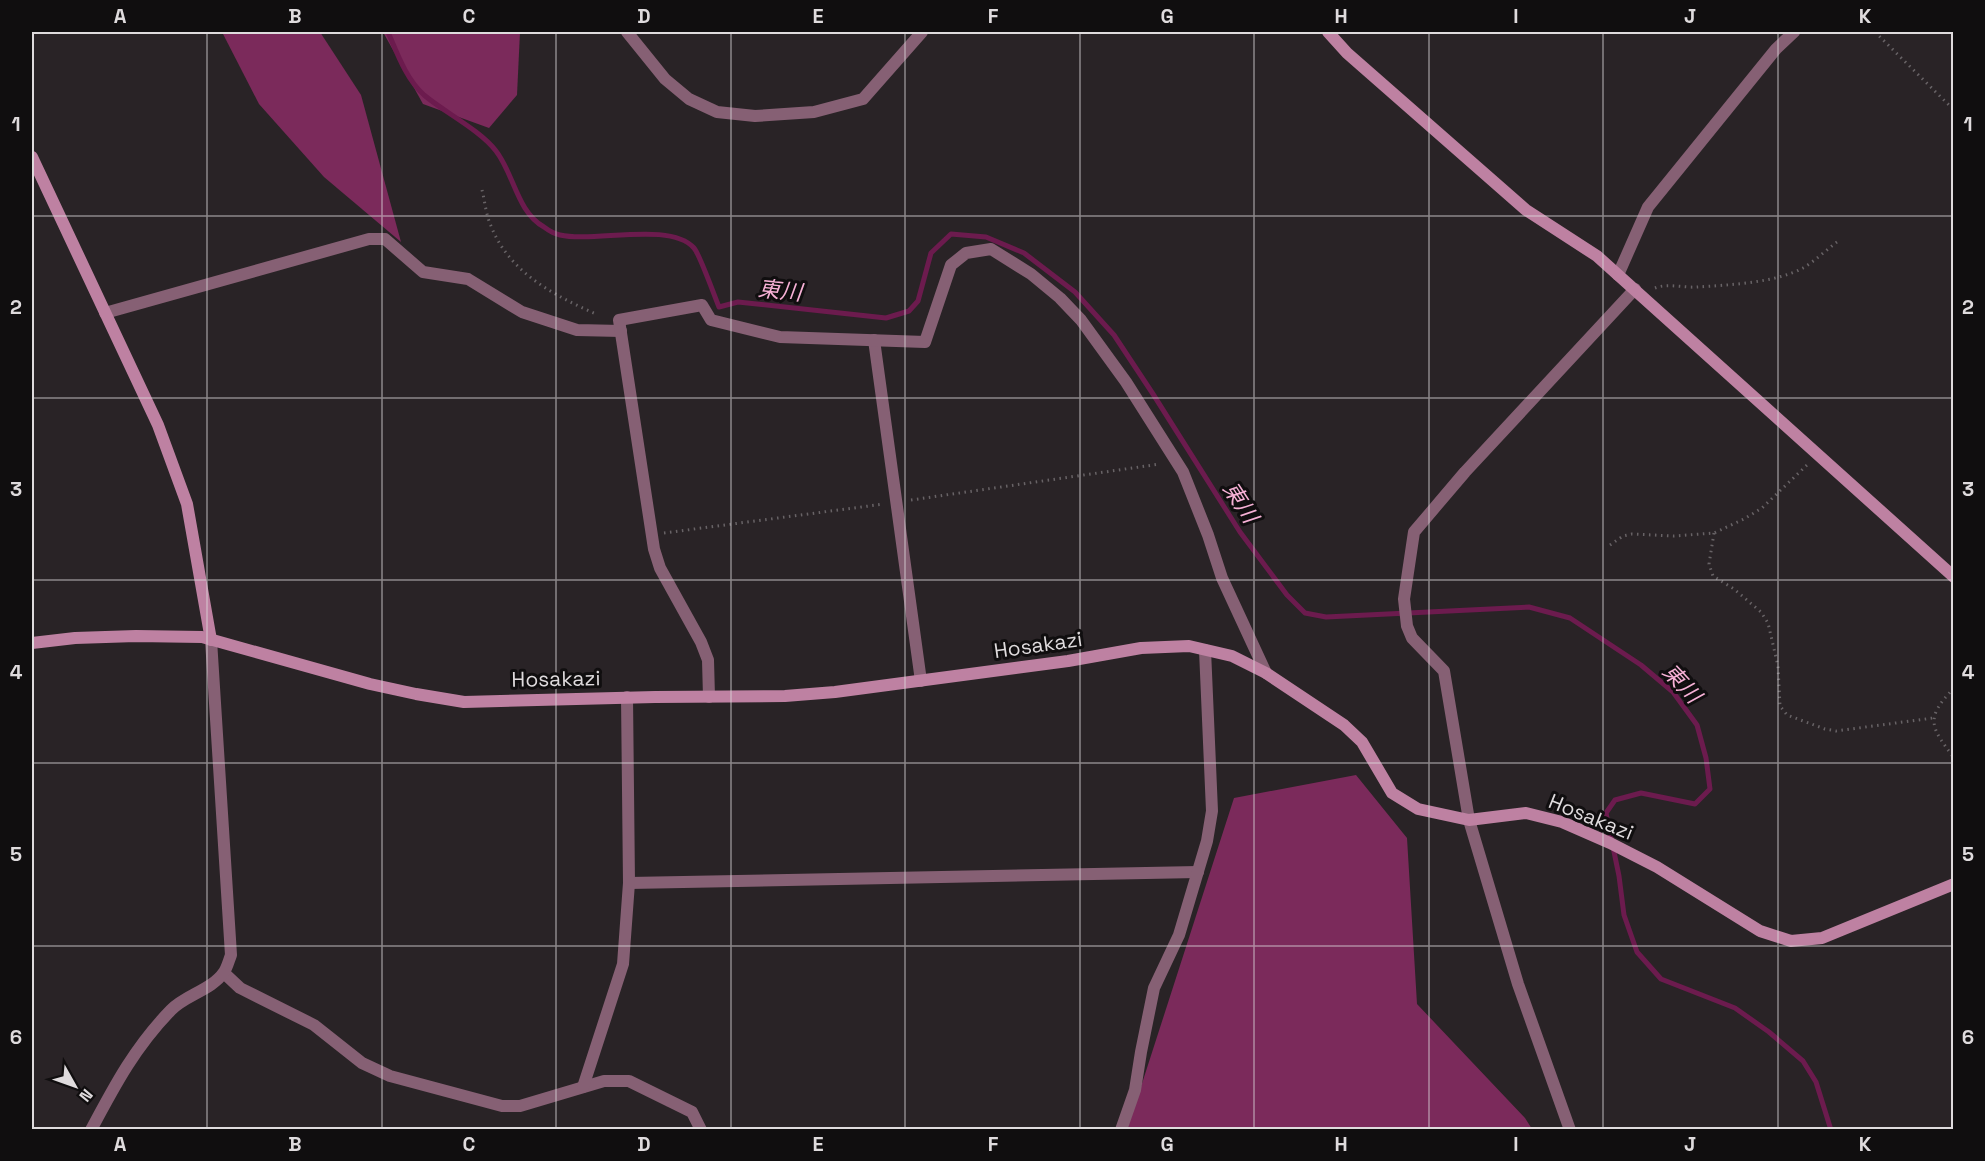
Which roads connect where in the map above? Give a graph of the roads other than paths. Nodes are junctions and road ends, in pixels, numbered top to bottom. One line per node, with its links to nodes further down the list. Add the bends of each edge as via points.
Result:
1 (627, 32): 2 (street, via 665,79 689,99 717,112 755,116 814,112 862,99)
2 (922, 32)
3 (1328, 32): 6 (main road, via 1526,210 1597,256)
4 (1794, 32): 6 (street, via 1648,207)
5 (32, 156): 8 (main road)
6 (1618, 275): 7 (main road)
7 (1638, 292): 11 (main road); 19 (street, via 1465,472 1414,532 1404,599 1407,626 1412,638 1444,671)
8 (105, 313): 9 (street, via 369,239 385,239 423,272 468,279 522,312 577,330); 12 (main road, via 158,425 187,504)
9 (620, 325): 10 (street, via 702,305 711,320 780,337); 18 (street, via 651,535 660,568 708,660)
10 (874, 340): 15 (street, via 925,342 951,265 966,253 991,249 1060,298 1126,382 1183,472 1222,578); 16 (street)
11 (1953, 577)
12 (211, 640): 13 (main road, Hosakazi, via 136,636); 17 (main road, Hosakazi, via 370,684 464,702); 23 (street, via 231,955)
13 (32, 643)
14 (1205, 650): 15 (main road, Hosakazi, via 1232,656); 16 (main road, Hosakazi, via 1189,646 1141,648); 20 (street, via 1212,811)
15 (1266, 673): 19 (main road, Hosakazi, via 1344,725 1362,742 1392,793 1418,809)
16 (921, 681): 18 (main road, Hosakazi, via 785,696)
17 (627, 697): 18 (main road, Hosakazi); 21 (street)
18 (709, 697)
19 (1469, 820): 22 (main road, Hosakazi, via 1526,813 1562,822 1687,885 1760,931 1791,941 1822,938); 28 (street, via 1518,984)
20 (1198, 872): 21 (street); 27 (street, via 1179,934 1154,988 1135,1090)
21 (629, 883): 24 (street, via 623,964)
22 (1953, 884)
23 (224, 973): 24 (street, via 240,988 314,1024 362,1063 390,1076 502,1106 520,1106); 25 (street, via 173,1007 147,1037 125,1066)
24 (583, 1087): 26 (street, via 604,1080 629,1081 692,1112)
25 (91, 1130)
26 (701, 1130)
27 (1121, 1130)
28 (1570, 1130)

